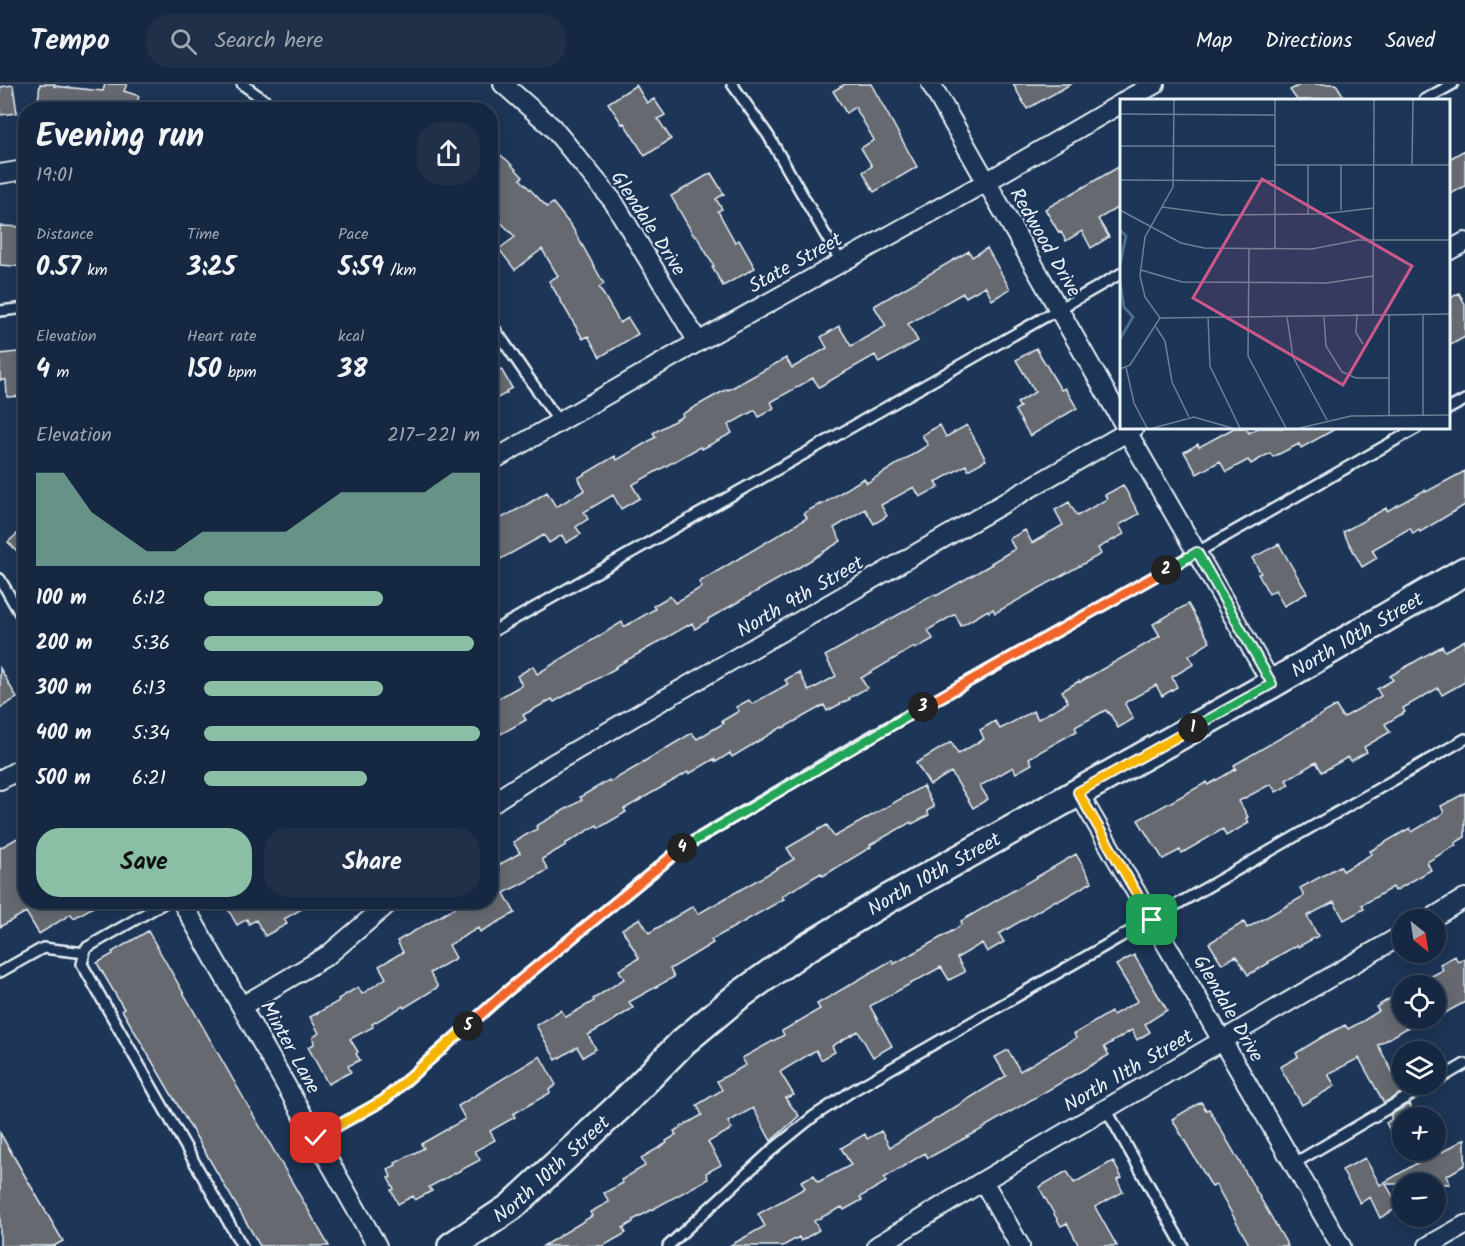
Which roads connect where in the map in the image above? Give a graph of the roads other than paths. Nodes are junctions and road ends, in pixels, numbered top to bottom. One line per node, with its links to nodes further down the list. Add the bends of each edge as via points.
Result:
1 (242, 84): 9 (lane)
2 (503, 84): 22 (street, Glendale Drive, via 552,127 613,201)
3 (732, 84): 16 (lane, via 768,135)
4 (931, 84): 13 (street, Redwood Drive)
5 (1155, 84): 7 (street, State Street)
6 (1453, 84): 8 (lane)
7 (1128, 98)
8 (1426, 99)
9 (267, 102)
10 (1120, 103): 13 (street, State Street)
11 (18, 171): 12 (street)
12 (0, 174)
13 (986, 182): 16 (street, State Street); 19 (street, Redwood Drive)
14 (1465, 242): 15 (street)
15 (1450, 250)
16 (842, 262): 22 (street, State Street)
17 (1120, 274): 19 (lane)
18 (18, 309): 20 (lane)
19 (1058, 309): 25 (street, Redwood Drive); 35 (lane)
20 (0, 311)
21 (498, 334): 26 (lane)
22 (698, 342): 26 (street, State Street)
23 (1465, 400): 24 (lane)
24 (1450, 408)
25 (1120, 415)
26 (559, 422): 30 (street, State Street)
27 (1124, 429): 41 (street, North 9th Street)
28 (1128, 429): 31 (street, Redwood Drive)
29 (1415, 429): 31 (lane)
30 (498, 457)
31 (1197, 552): 36 (street, Redwood Drive); 57 (lane, via 682,848 506,992 384,1100)
32 (1465, 571): 36 (main road, North 10th Street)
33 (0, 579): 34 (lane)
34 (18, 610)
35 (498, 628)
36 (1272, 684): 40 (main road, North 10th Street)
37 (1465, 739): 47 (lane)
38 (18, 770): 39 (street)
39 (0, 780)
40 (1078, 792): 47 (street, Glendale Drive); 63 (main road, North 10th Street, via 886,900 803,950 737,997 683,1042 511,1207)
41 (498, 798)
42 (1465, 898): 46 (street)
43 (154, 909): 49 (lane, via 86,948)
44 (186, 909): 51 (street, Minter Lane)
45 (382, 909): 51 (street, via 328,955)
46 (1446, 910)
47 (1152, 920): 52 (street, Glendale Drive); 64 (lane, via 814,1116)
48 (1392, 941): 52 (street, North 11th Street)
49 (85, 953): 50 (lane, via 43,948); 61 (lane, via 82,964)
50 (0, 972)
51 (242, 1006): 57 (street, Minter Lane)
52 (1221, 1041): 56 (street, North 11th Street); 58 (street, Glendale Drive)
53 (1465, 1064): 54 (lane)
54 (1446, 1075)
55 (1411, 1095): 58 (lane)
56 (1106, 1109): 59 (street, North 11th Street); 67 (lane)
57 (316, 1138): 62 (street, Minter Lane)
58 (1293, 1164): 68 (street, Glendale Drive)
59 (983, 1181): 65 (street, North 11th Street); 66 (street)
60 (1465, 1225): 69 (street)
61 (242, 1246)
62 (377, 1246)
63 (452, 1246)
64 (668, 1246)
65 (877, 1246)
66 (1020, 1246)
67 (1183, 1246)
68 (1341, 1246)
69 (1428, 1246)

